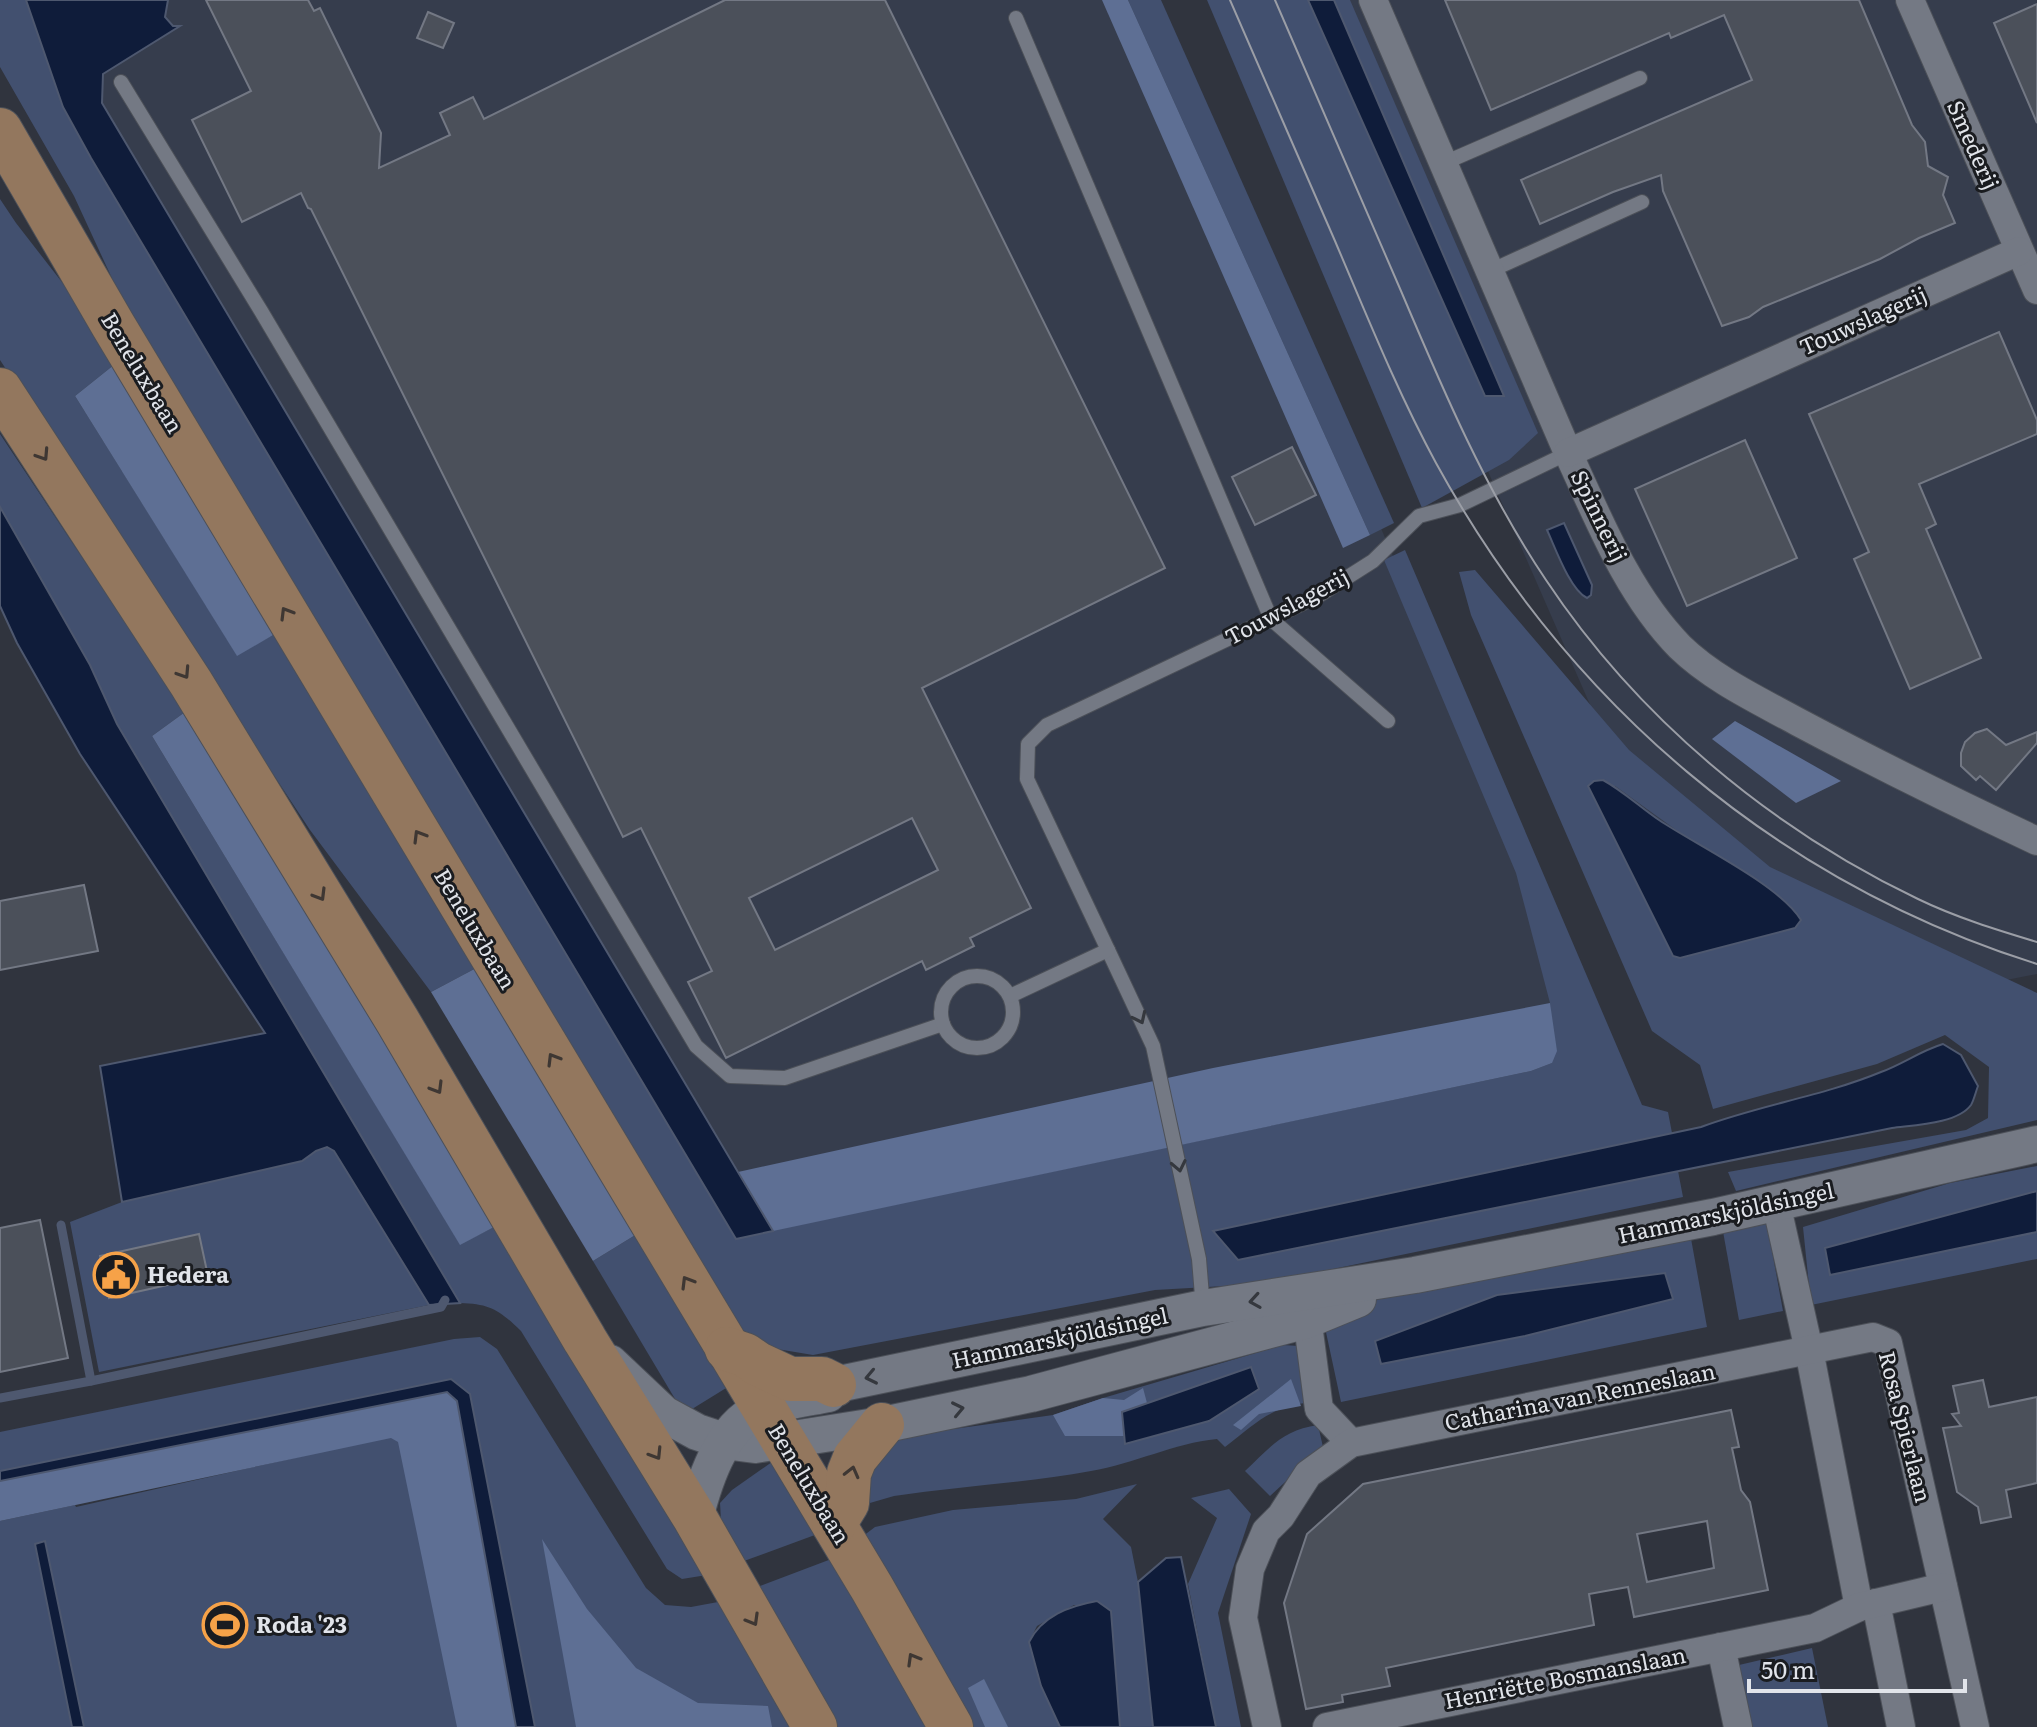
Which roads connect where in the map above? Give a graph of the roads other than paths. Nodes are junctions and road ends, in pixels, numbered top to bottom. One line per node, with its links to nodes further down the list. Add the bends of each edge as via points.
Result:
1 (1373, 0): 7 (street, Spinnerij)
2 (1910, 0): 9 (street, Smederij)
3 (1016, 18): 14 (lane)
4 (1640, 78): 7 (lane)
5 (121, 82): 19 (lane, via 696,1046 730,1076 785,1078)
6 (0, 130): 25 (main road, Beneluxbaan, one-way to 6)
7 (1444, 163): 10 (street, Spinnerij)
8 (1642, 202): 10 (lane)
9 (2019, 251): 11 (street, Smederij); 13 (street, Touwslagerij)
10 (1490, 271): 13 (street, Spinnerij)
11 (2037, 290)
12 (0, 390): 24 (main road, one-way to 24, via 191,683)
13 (1568, 453): 14 (lane, Touwslagerij, via 1460,505 1419,516 1373,561); 16 (street, Spinnerij, via 1629,578 1682,648 1732,686 1899,776)
14 (1271, 619): 15 (lane); 17 (lane, Touwslagerij, via 1047,725 1028,744 1027,779)
15 (1388, 721)
16 (2037, 841)
17 (1108, 950): 18 (lane); 23 (lane, Touwslagerij, one-way to 23, via 1153,1046 1199,1259)
18 (1010, 996): 19 (lane, via 1002,985 978,975 955,982 945,994); 19 (lane, via 1012,1023 999,1042 988,1047 966,1047 951,1038)
19 (943, 1024)
20 (2037, 1144): 21 (street, Hammarskjöldsingel)
21 (1776, 1203): 22 (street, Hammarskjöldsingel, via 1415,1275); 26 (street)
22 (1306, 1306): 23 (street, Hammarskjöldsingel, one-way to 23); 29 (street, Hammarskjöldsingel, one-way to 22, via 1031,1394); 31 (street, via 1319,1409)
23 (1203, 1308): 27 (street, Hammarskjöldsingel, one-way to 27)
24 (585, 1340): 30 (street, via 664,1414); 32 (main road, one-way to 32)
25 (727, 1349): 27 (main road, via 790,1379 822,1379); 28 (main road, Beneluxbaan)
26 (1809, 1350): 31 (street, Catharina van Renneslaan); 34 (street, Rosa Spierlaan, via 1873,1337 1888,1343); 35 (street)
27 (834, 1385): 28 (street, Hammarskjöldsingel, via 828,1394)
28 (773, 1424): 29 (street, Hammarskjöldsingel); 30 (street, Hammarskjöldsingel, via 745,1421); 33 (main road, Beneluxbaan)
29 (882, 1425): 33 (main road, one-way to 29, via 847,1503 855,1458)
30 (724, 1441): 32 (street, Hammarskjöldsingel, via 704,1481)
31 (1351, 1443): 39 (street, Catharina van Renneslaan, via 1308,1474 1266,1531 1250,1569 1243,1618)
32 (695, 1518): 37 (main road, one-way to 37)
33 (834, 1524): 38 (main road, Beneluxbaan, one-way to 33)
34 (1943, 1587): 35 (street); 43 (street, Rosa Spierlaan)
35 (1868, 1605): 36 (street, Henriëtte Bosmanslaan, via 1815,1628); 42 (street)
36 (1721, 1647): 40 (street, Henriëtte Bosmanslaan); 41 (street)
37 (815, 1727)
38 (951, 1727)
39 (1267, 1727)
40 (1327, 1727)
41 (1738, 1727)
42 (1901, 1727)
43 (1975, 1727)

